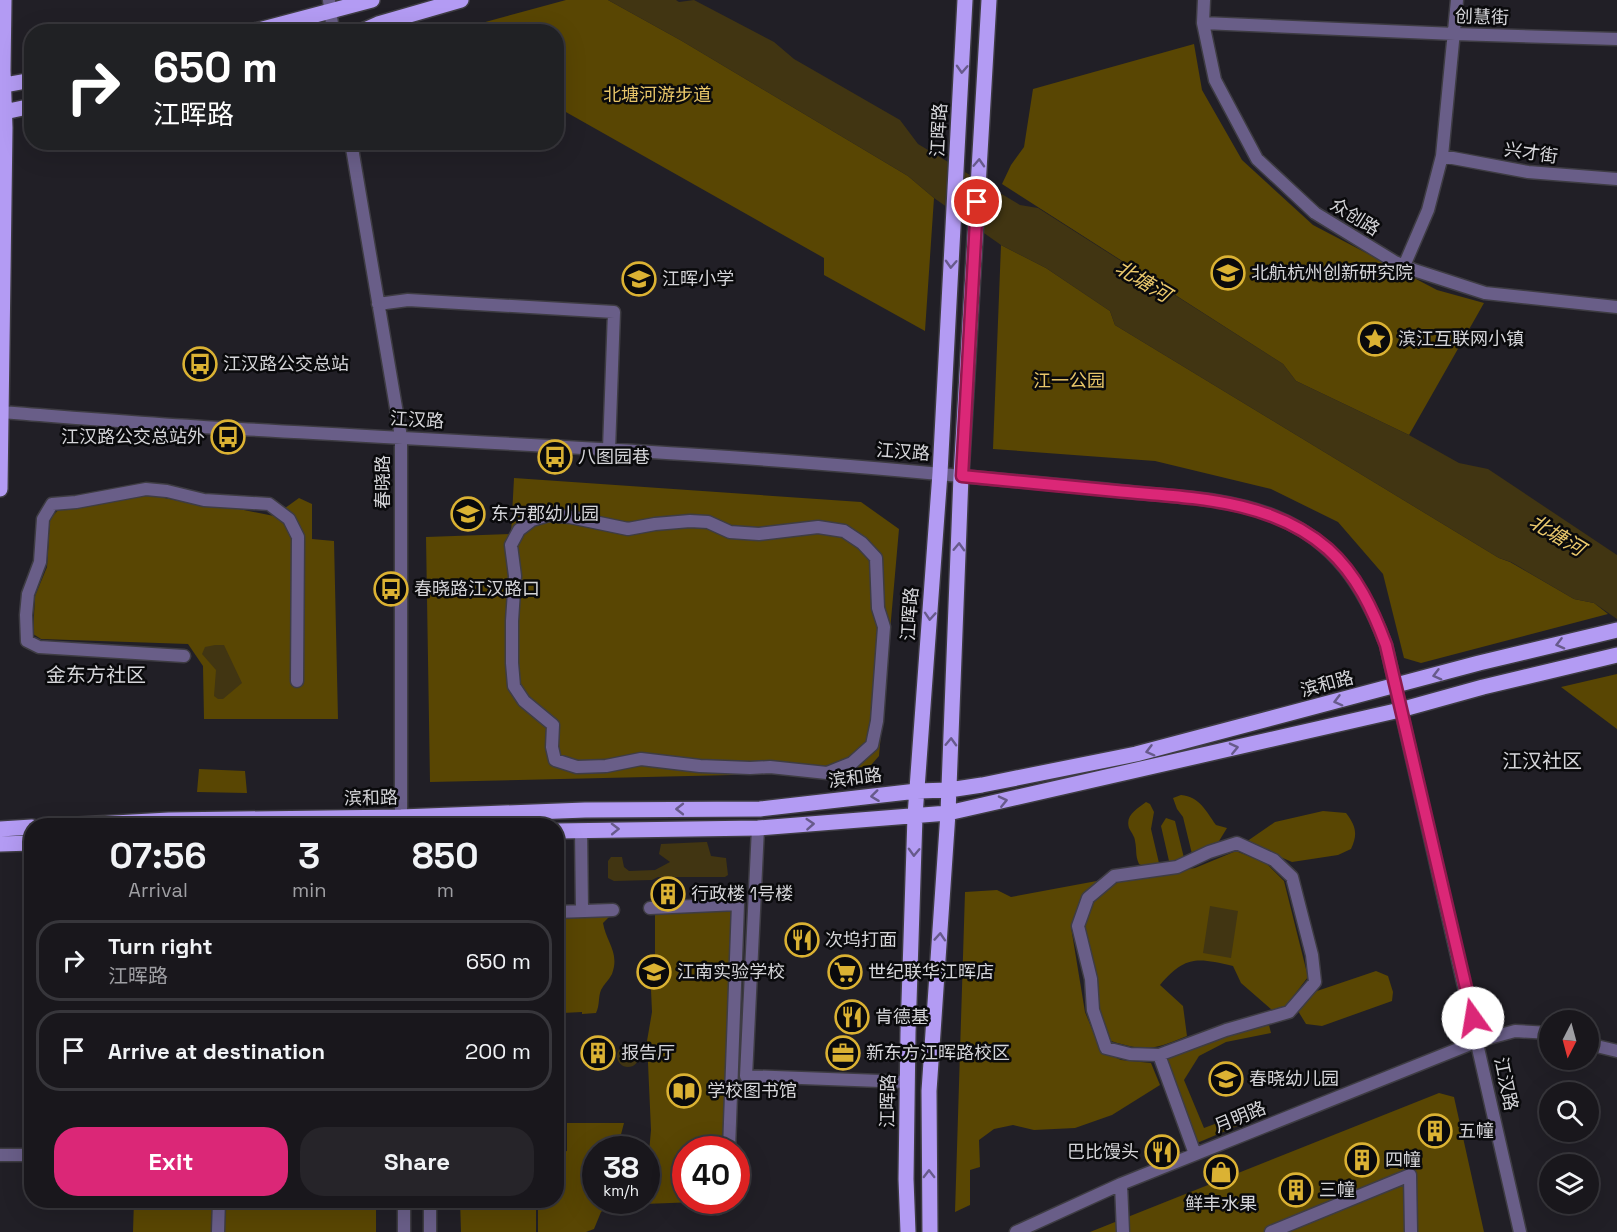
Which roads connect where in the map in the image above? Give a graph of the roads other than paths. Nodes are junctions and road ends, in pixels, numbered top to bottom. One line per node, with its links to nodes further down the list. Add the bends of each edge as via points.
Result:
1 (4, 0): 16 (main road)
2 (372, 0): 7 (main road)
3 (461, 0): 12 (main road)
4 (988, 0): 29 (main road, one-way to 4)
5 (1204, 0): 9 (street, 众创路)
6 (1457, 0): 13 (street)
7 (329, 5): 10 (main road); 11 (street)
8 (965, 5): 28 (main road, 江晖路, one-way to 28)
9 (1203, 23): 13 (street, 创慧街); 22 (street, 众创路, via 1215,80 1257,159 1315,213)
10 (274, 24)
11 (332, 24)
12 (378, 24)
13 (1455, 34): 14 (street, 创慧街); 20 (street)
14 (1617, 39)
15 (24, 82): 16 (main road)
16 (2, 86): 18 (main road)
17 (24, 108): 18 (main road)
18 (2, 112): 25 (main road, via 5,128)
19 (352, 150): 23 (street, 春晓路)
20 (1442, 156): 21 (street, 兴才街, via 1528,172); 22 (street, via 1428,210)
21 (1617, 179)
22 (1404, 266): 24 (street, 众创路, via 1485,293)
23 (378, 304): 26 (street, 春晓路); 27 (street, via 408,300 614,312)
24 (1617, 307)
25 (0, 412): 26 (street, 江汉路); 30 (main road)
26 (400, 437): 27 (street, 江汉路); 42 (street, 春晓路)
27 (609, 449): 28 (street, 江汉路)
28 (940, 473): 29 (street, 江汉路); 39 (main road, 江晖路, one-way to 39)
29 (962, 476): 36 (street, 江汉路, via 1182,497 1239,505 1275,516 1328,549 1354,578 1373,610); 38 (main road, one-way to 29)
30 (0, 489)
31 (690, 520): 31 (street, via 628,529 549,515 532,520 519,530 511,545 515,576 514,686 524,701 553,726 555,760 577,767 641,759 827,773 852,763 872,746 877,721 884,627 878,608 876,558 844,531 818,527 759,534 730,532 708,522)
32 (1617, 630): 36 (main road, 滨和路, one-way to 36)
33 (1617, 655): 37 (main road)
34 (184, 656): 35 (street, via 39,647 27,641 28,594 40,562 44,519 52,504 146,489 204,500 269,504 289,519 298,537)
35 (297, 681)
36 (1395, 686): 37 (street, 江汉路); 38 (main road, 滨和路, one-way to 38, via 1136,754)
37 (1400, 710): 40 (main road, one-way to 37); 56 (street, 江汉路)
38 (949, 790): 39 (main road, 滨和路); 40 (main road)
39 (917, 791): 41 (main road, 江晖路); 43 (main road, 滨和路, one-way to 43, via 760,809 585,810)
40 (948, 813): 41 (main road); 73 (main road, one-way to 40, via 929,1091)
41 (915, 816): 45 (main road, one-way to 41); 60 (main road, 江晖路, one-way to 60)
42 (401, 818)
43 (451, 818)
44 (24, 828): 46 (main road)
45 (758, 828): 47 (main road, one-way to 45); 60 (street, via 746,1076)
46 (0, 829)
47 (581, 830): 48 (main road); 54 (street)
48 (564, 831)
49 (24, 843): 50 (main road)
50 (0, 844)
51 (650, 908): 61 (street, via 738,904)
52 (613, 910): 54 (street)
53 (564, 912): 54 (street)
54 (582, 912)
55 (1539, 1032): 56 (street, 月明路, via 1515,1031)
56 (1478, 1041): 62 (street, 月明路); 78 (street, 江汉路)
57 (1599, 1047): 58 (street)
58 (1617, 1051)
59 (1159, 1055): 59 (street, via 1289,1012 1315,982 1292,877 1274,860 1237,843 1176,867 1114,876 1088,898 1078,926 1094,1010 1106,1048); 62 (street)
60 (907, 1082): 72 (main road, 江晖路)
61 (729, 1136)
62 (1195, 1154): 65 (street, 月明路)
63 (0, 1155): 64 (street)
64 (24, 1155)
65 (1121, 1184): 74 (street, 月明路); 75 (street)
66 (219, 1208): 69 (street)
67 (404, 1208): 70 (street)
68 (430, 1208): 71 (street)
69 (218, 1232)
70 (404, 1232)
71 (430, 1232)
72 (908, 1232)
73 (930, 1232)
74 (1016, 1232)
75 (1124, 1232)
76 (1271, 1232): 77 (street, via 1410,1175)
77 (1411, 1232)
78 (1520, 1232)

